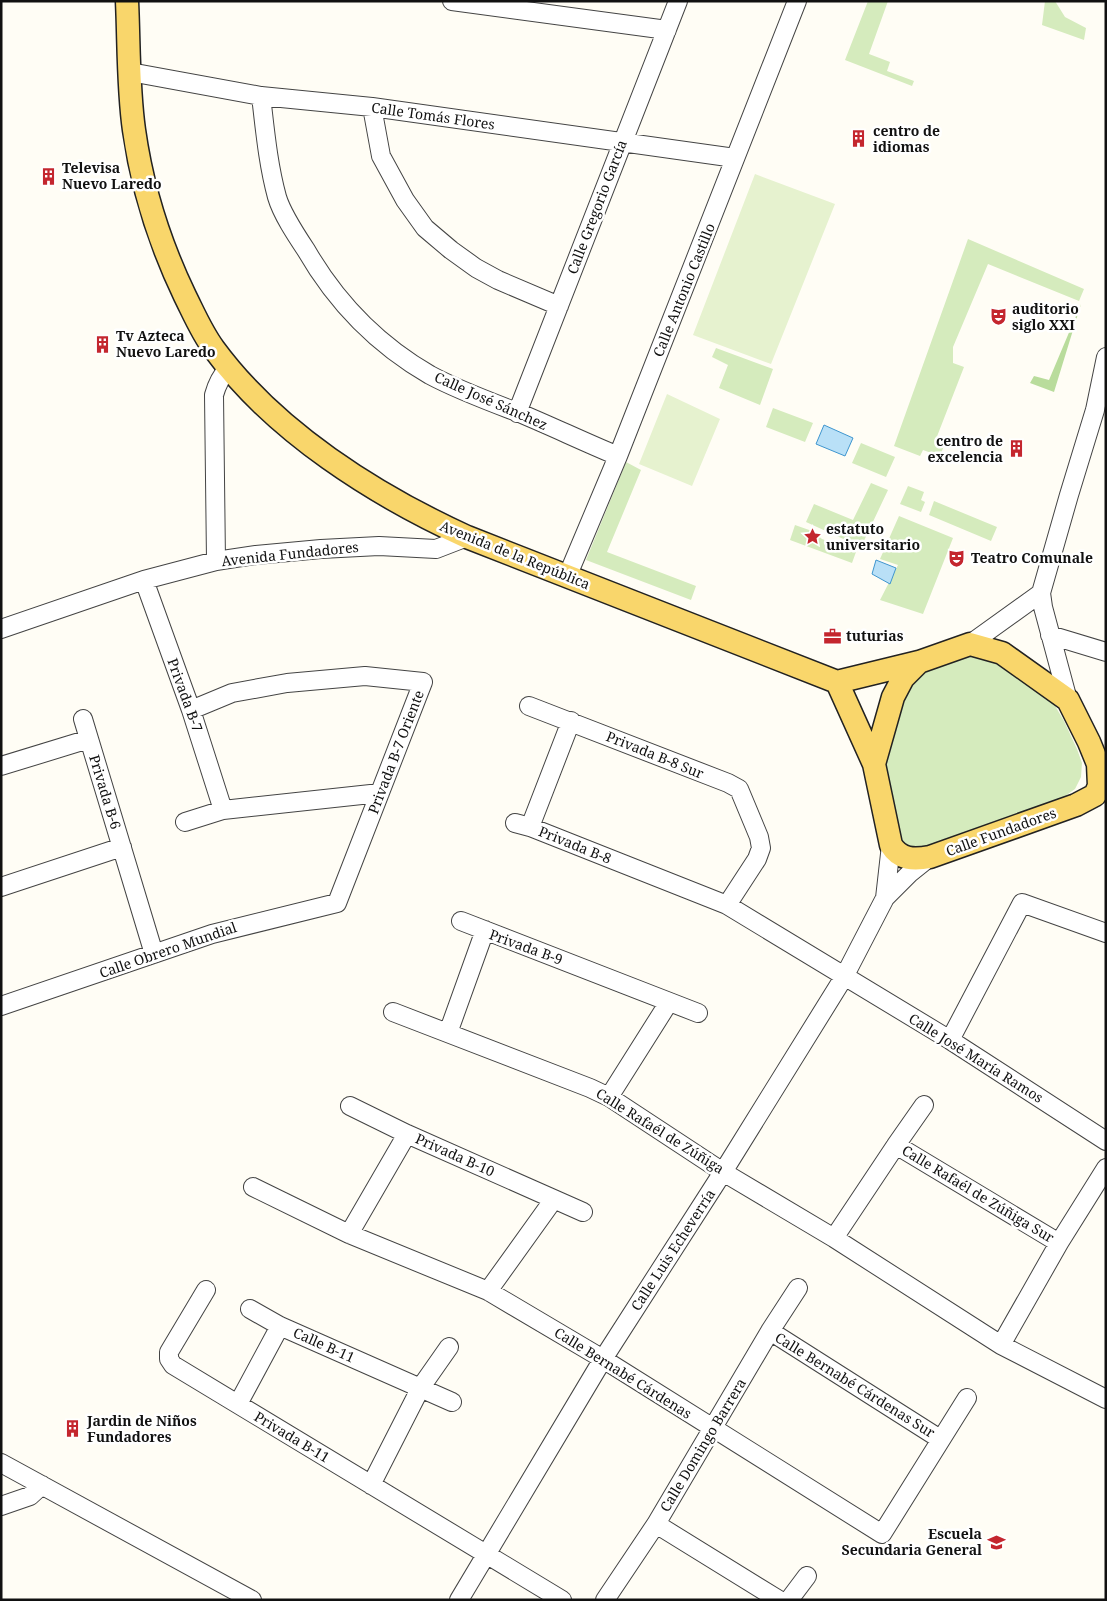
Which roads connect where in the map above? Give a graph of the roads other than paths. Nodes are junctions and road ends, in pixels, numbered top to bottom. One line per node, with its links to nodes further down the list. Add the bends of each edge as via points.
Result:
1 (127, 1): 8 (main road, Avenida de la República)
2 (452, 1): 5 (street)
3 (678, 1): 7 (street, Calle Gregorio García)
4 (797, 1): 12 (street, Calle Antonio Castillo)
5 (481, 3): 6 (street)
6 (549, 8): 7 (street)
7 (667, 30): 11 (street, Calle Gregorio García)
8 (130, 72): 9 (street, Calle Tomás Flores); 15 (main road, Avenida de la República, via 134,131 157,228 198,322)
9 (261, 96): 10 (street, Calle Tomás Flores); 16 (street, Calle José Sánchez, via 278,199 315,267 334,293 401,357 476,397)
10 (372, 107): 11 (street, Calle Tomás Flores); 13 (street, via 382,156 405,200 425,228 476,268)
11 (623, 142): 12 (street, Calle Tomás Flores); 13 (street, Calle Gregorio García)
12 (736, 158): 18 (street, Calle Antonio Castillo)
13 (559, 306): 16 (street, Calle Gregorio García)
14 (1106, 358): 17 (street)
15 (229, 367): 19 (main road, Avenida de la República, via 278,418 339,465 390,497); 20 (street, via 214,395)
16 (517, 412): 18 (street, Calle José Sánchez)
17 (1101, 412): 23 (street, via 1069,495)
18 (618, 456): 21 (street, Calle Antonio Castillo)
19 (467, 537): 20 (street, Avenida Fundadores, via 436,549 379,546 322,549); 21 (main road, Avenida de la República)
20 (216, 561): 22 (street, Avenida Fundadores)
21 (567, 577): 29 (main road, Avenida de la República)
22 (144, 580): 24 (street, Avenida Fundadores); 32 (street, Privada B-7)
23 (1041, 593): 25 (street, Calle Fundadores); 26 (street)
24 (1, 629)
25 (1050, 635): 27 (street); 30 (street, Calle Fundadores)
26 (970, 644): 28 (main road); 30 (main road, Calle Fundadores, via 1002,654)
27 (1106, 652)
28 (920, 662): 29 (main road); 36 (main road, via 903,678 893,697)
29 (837, 682): 36 (main road)
30 (1068, 700): 38 (main road, Calle Fundadores)
31 (529, 706): 34 (street, Privada B-8 Sur)
32 (192, 710): 39 (street, Privada B-7 Oriente, via 232,693 287,683 365,676 423,682); 42 (street, Privada B-7)
33 (83, 719): 35 (street)
34 (571, 721): 50 (street, Privada B-8 Sur, via 739,789 761,848); 50 (street, Privada B-8, via 522,825)
35 (89, 739): 37 (street, Privada B-6); 45 (street, Privada B-6)
36 (874, 764): 44 (main road)
37 (1, 766)
38 (1102, 768): 40 (main road, Calle Fundadores, via 1095,795)
39 (380, 794): 42 (street); 49 (street, Privada B-7 Oriente)
40 (1076, 805): 41 (main road); 46 (main road, Calle Fundadores)
41 (1106, 806)
42 (223, 810): 43 (street)
43 (185, 822)
44 (891, 845): 46 (main road, Calle Fundadores, via 902,857 916,860); 48 (street, Calle Luis Echeverría)
45 (122, 847): 47 (street, Privada B-6); 54 (street, Privada B-6)
46 (930, 857): 48 (street, Calle Luis Echeverría)
47 (1, 887)
48 (885, 898): 55 (street, Calle Luis Echeverría)
49 (336, 903): 54 (street, Calle Obrero Mundial, via 212,934)
50 (727, 905): 55 (street, Privada B-8)
51 (461, 921): 52 (street)
52 (485, 930): 56 (street, Privada B-9); 60 (street, Privada B-9)
53 (1106, 933): 61 (street, via 1022,903)
54 (154, 954): 57 (street, Calle Obrero Mundial)
55 (844, 977): 61 (street, Calle José María Ramos); 69 (street, Calle Luis Echeverría)
56 (669, 1002): 59 (street, Privada B-9); 62 (street)
57 (1, 1006)
58 (393, 1012): 60 (street, Calle Rafaél de Zúñiga)
59 (698, 1013)
60 (448, 1033): 62 (street, Calle Rafaél de Zúñiga)
61 (950, 1040): 66 (street, Calle José María Ramos)
62 (609, 1097): 69 (street, Calle Rafaél de Zúñiga)
63 (924, 1105): 67 (street)
64 (350, 1106): 65 (street)
65 (407, 1134): 71 (street, Privada B-10); 73 (street, Privada B-10)
66 (1106, 1141)
67 (896, 1145): 74 (street); 75 (street, Calle Rafaél de Zúñiga Sur)
68 (1106, 1168): 75 (street)
69 (723, 1172): 74 (street, Calle Rafaél de Zúñiga); 84 (street, Calle Luis Echeverría)
70 (252, 1187): 73 (street, Calle Bernabé Cárdenas)
71 (554, 1199): 72 (street, Privada B-10); 78 (street)
72 (583, 1212)
73 (349, 1234): 78 (street, Calle Bernabé Cárdenas)
74 (834, 1238): 82 (street, Calle Rafaél de Zúñiga)
75 (1060, 1243): 82 (street)
76 (798, 1288): 81 (street, Calle Domingo Barrera)
77 (206, 1290): 89 (street, Privada B-11, via 169,1352 169,1359 173,1365)
78 (488, 1291): 84 (street, Calle Bernabé Cárdenas)
79 (250, 1309): 80 (street)
80 (280, 1326): 85 (street, Calle B-11); 89 (street, Calle B-11)
81 (770, 1331): 90 (street, Calle Domingo Barrera); 91 (street, Calle Bernabé Cárdenas Sur)
82 (1001, 1345): 87 (street, Calle Rafaél de Zúñiga)
83 (449, 1347): 85 (street)
84 (603, 1359): 90 (street, Calle Bernabé Cárdenas); 97 (street, Calle Luis Echeverría)
85 (421, 1387): 88 (street); 94 (street)
86 (967, 1398): 91 (street)
87 (1106, 1399)
88 (452, 1402)
89 (238, 1404): 94 (street, Privada B-11)
90 (712, 1428): 91 (street, Calle Bernabé Cárdenas, via 882,1534); 96 (street, Calle Domingo Barrera)
91 (940, 1439)
92 (1, 1463): 93 (street)
93 (42, 1485): 95 (street, via 30,1496); 99 (street)
94 (371, 1485): 97 (street, Privada B-11)
95 (1, 1506)
96 (656, 1524): 102 (street, Calle Domingo Barrera); 103 (street)
97 (486, 1553): 100 (street, Calle Luis Echeverría); 101 (street)
98 (807, 1576): 104 (street)
99 (252, 1600)
100 (459, 1600)
101 (562, 1600)
102 (605, 1600)
103 (779, 1600)
104 (789, 1600)

